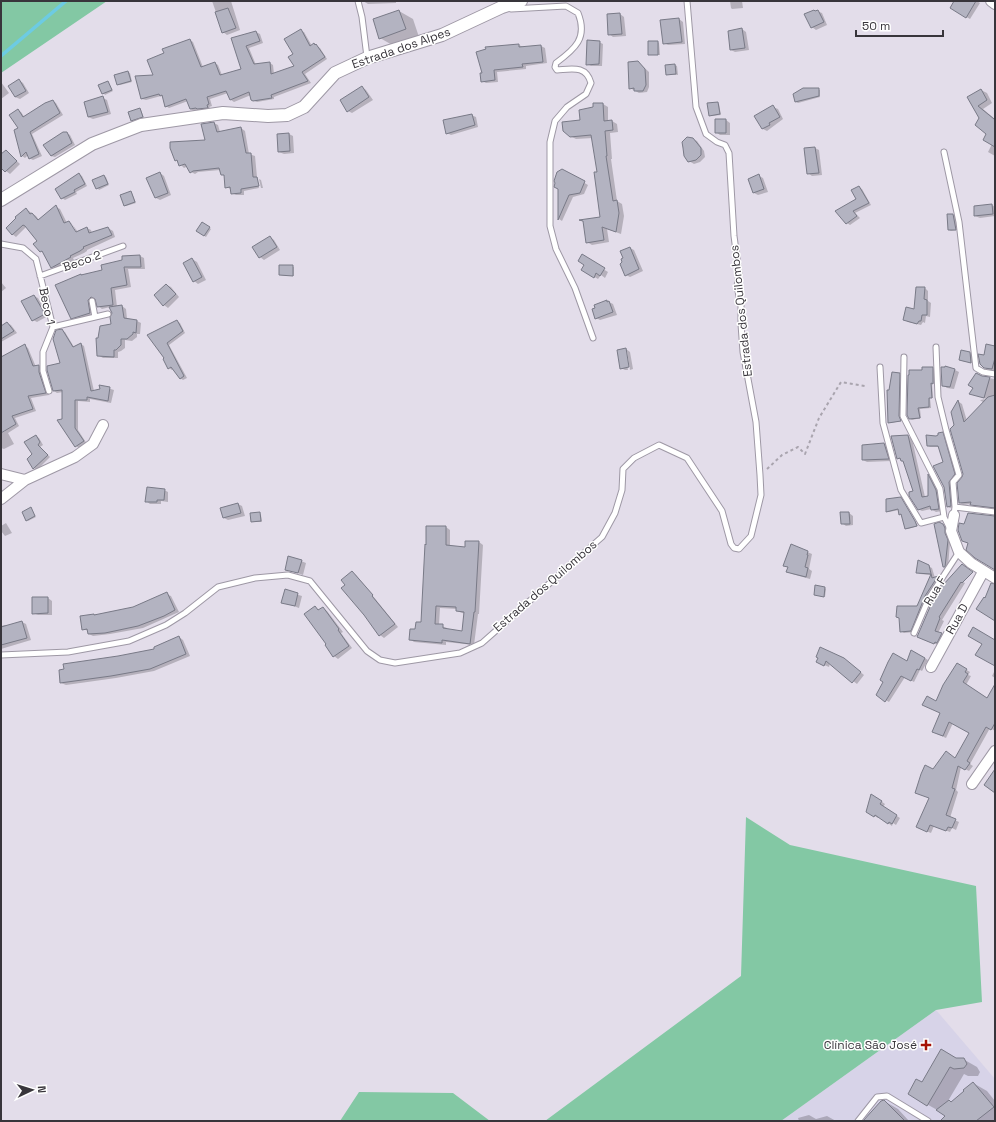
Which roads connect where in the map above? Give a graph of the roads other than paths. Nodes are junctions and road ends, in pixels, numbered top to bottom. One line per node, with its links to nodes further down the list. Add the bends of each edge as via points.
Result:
1 (358, 1): 7 (lane)
2 (521, 1): 6 (street, Estrada dos Alpes)
3 (687, 1): 33 (lane, Estrada dos Quilombos, via 696,107 706,134 725,145 729,153 743,352 756,422 761,495 751,536 739,549 731,544 722,511 687,458 658,445 634,458 623,469 622,490 615,513 602,537 482,643 460,653 395,663 380,660 367,651 310,581 288,575 255,578 218,587 166,625 129,641 68,652)
4 (991, 1): 5 (street)
5 (995, 4)
6 (502, 7): 7 (street, Estrada dos Alpes, via 442,35); 17 (lane, via 510,9 566,6 578,13 582,23 579,42 555,67 557,70 573,68 586,72 591,82 586,94 567,106 555,121 550,142 550,226 556,249 575,288)
7 (368, 58): 9 (street, Estrada dos Alpes, via 336,73 304,107 287,115 223,114 141,126 92,144)
8 (944, 152): 21 (lane, via 959,222 976,368)
9 (1, 200)
10 (1, 244): 12 (lane, Beco 1, via 23,248 36,259)
11 (123, 246): 12 (lane, Beco 2)
12 (40, 276): 16 (lane, Beco 1)
13 (92, 301): 15 (lane)
14 (108, 314): 15 (lane)
15 (95, 317): 16 (lane)
16 (53, 327): 22 (lane, Beco 1, via 43,352 43,371)
17 (593, 338)
18 (936, 347): 28 (lane, via 938,397 959,476 953,482)
19 (904, 357): 28 (lane, via 903,416)
20 (880, 367): 28 (lane, via 883,423 901,490 921,523)
21 (995, 374)
22 (49, 391)
23 (103, 425): 25 (street, via 93,444 75,457)
24 (1, 474): 25 (street)
25 (25, 480): 26 (street)
26 (1, 500)
27 (995, 512): 28 (lane)
28 (951, 513): 29 (street, via 951,531)
29 (959, 552): 30 (street); 32 (lane, Rua F, via 929,598)
30 (983, 572): 31 (street); 34 (street, Rua D)
31 (995, 578)
32 (914, 633)
33 (1, 655)
34 (931, 667)
35 (995, 751): 36 (street)
36 (972, 784)
37 (858, 1121): 38 (lane, via 877,1097 887,1096)
38 (928, 1121)

